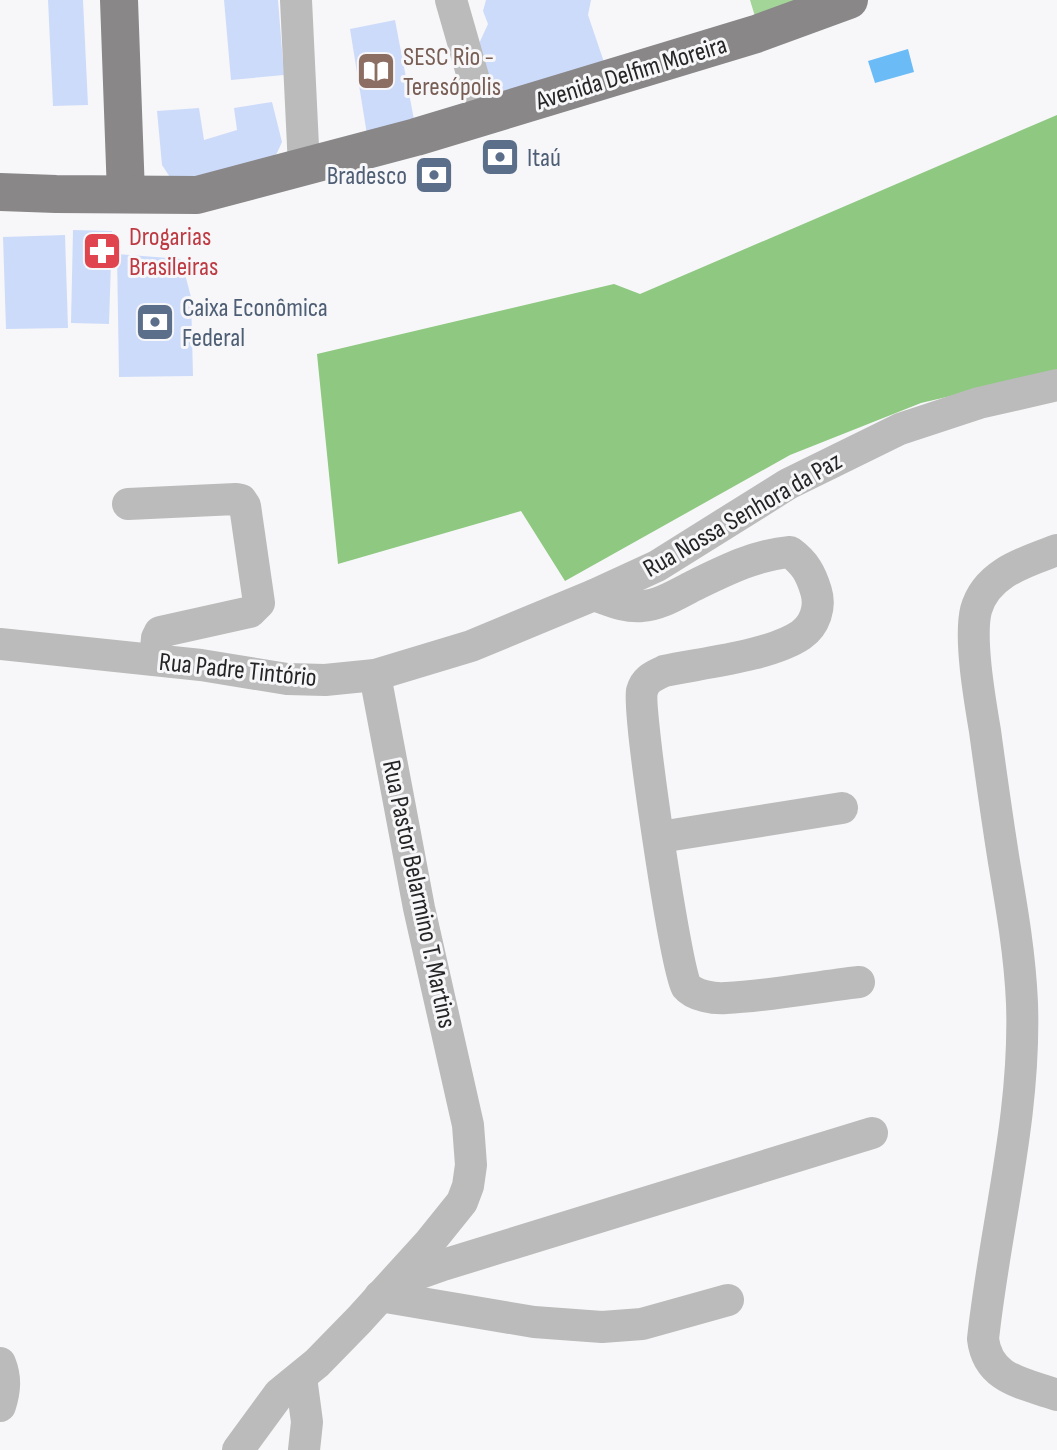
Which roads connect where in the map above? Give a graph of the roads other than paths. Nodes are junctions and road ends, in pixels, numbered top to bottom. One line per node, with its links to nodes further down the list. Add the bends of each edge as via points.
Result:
1 (119, 0): 8 (main road)
2 (296, 0): 6 (street)
3 (452, 0): 5 (street)
4 (849, 0): 5 (main road, Avenida Delfim Moreira, via 756,34)
5 (484, 116): 6 (main road, Avenida Delfim Moreira)
6 (304, 167): 8 (main road, Avenida Delfim Moreira, via 197,195)
7 (0, 192): 8 (main road, Avenida Delfim Moreira)
8 (126, 194)
9 (1057, 385): 12 (street, Rua Nossa Senhora da Paz, via 938,415 879,439 788,484 657,566)
10 (128, 505): 15 (street, via 236,499 245,506 259,603 250,612 160,632)
11 (1057, 550): 25 (street, via 991,583 975,615 979,696 1016,929 1022,1003 1013,1151 983,1339 993,1367 1009,1378)
12 (627, 579): 13 (street, Rua Padre Tintório)
13 (594, 595): 16 (street, Rua Padre Tintório, via 471,646); 18 (street, via 641,607 743,563 790,552 803,561 818,597 813,622 801,634 762,650 649,677 642,689 643,733)
14 (0, 644): 15 (street, Rua Padre Tintório)
15 (155, 660): 16 (street, Rua Padre Tintório, via 287,679)
16 (375, 675): 21 (street, Rua Pastor Belarmino T. Martins, via 419,908 466,1114 471,1165 462,1202)
17 (842, 808): 18 (street)
18 (660, 837): 19 (street, via 675,947 686,986 724,999)
19 (859, 982)
20 (873, 1133): 21 (street, via 443,1265)
21 (387, 1289): 22 (street, via 534,1322 602,1327 642,1324); 24 (street, Rua Pastor Belarmino T. Martins)
22 (728, 1300)
23 (0, 1363): 26 (street, via 5,1374)
24 (301, 1377): 27 (street, Rua Pastor Belarmino T. Martins, via 279,1394); 28 (street, via 307,1422)
25 (1057, 1395)
26 (0, 1406)
27 (238, 1450)
28 (304, 1450)

